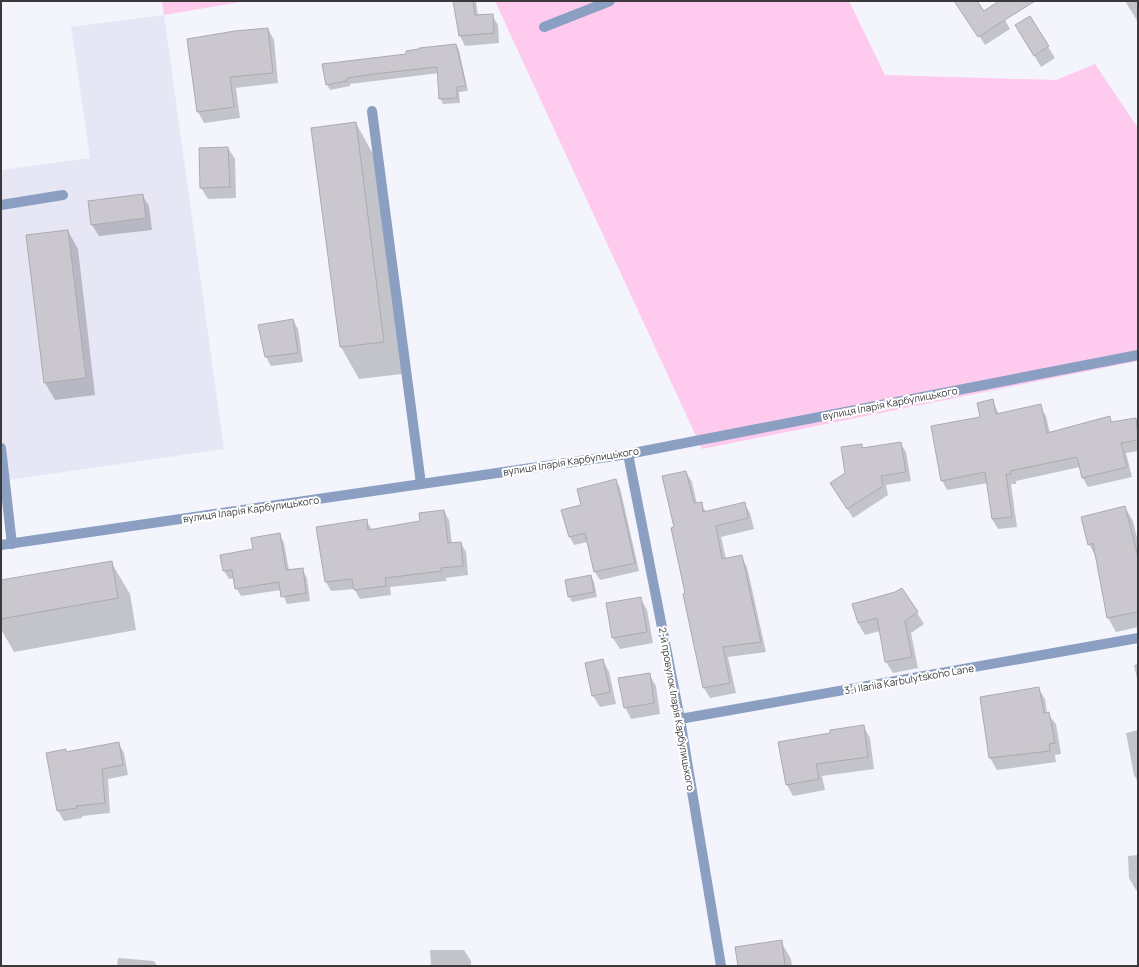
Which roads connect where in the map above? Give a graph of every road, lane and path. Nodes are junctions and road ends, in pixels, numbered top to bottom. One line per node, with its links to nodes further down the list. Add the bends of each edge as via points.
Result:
1 (610, 1): 2 (street)
2 (544, 27)
3 (372, 111): 9 (street)
4 (63, 195): 5 (street)
5 (1, 205)
6 (1138, 354): 8 (street, вулиця Іларія Карбулицького)
7 (1, 448): 10 (street)
8 (628, 454): 9 (street, вулиця Іларія Карбулицького); 13 (street, 2-й провулок Іларія Карбулицького)
9 (421, 484): 10 (street, вулиця Іларія Карбулицького)
10 (12, 544): 11 (street, вулиця Іларія Карбулицького)
11 (1, 545)
12 (1138, 638): 13 (street, 3-i Ilariia Karbulytskoho Lane)
13 (680, 719): 14 (street, 2-й провулок Іларія Карбулицького)
14 (720, 966)

